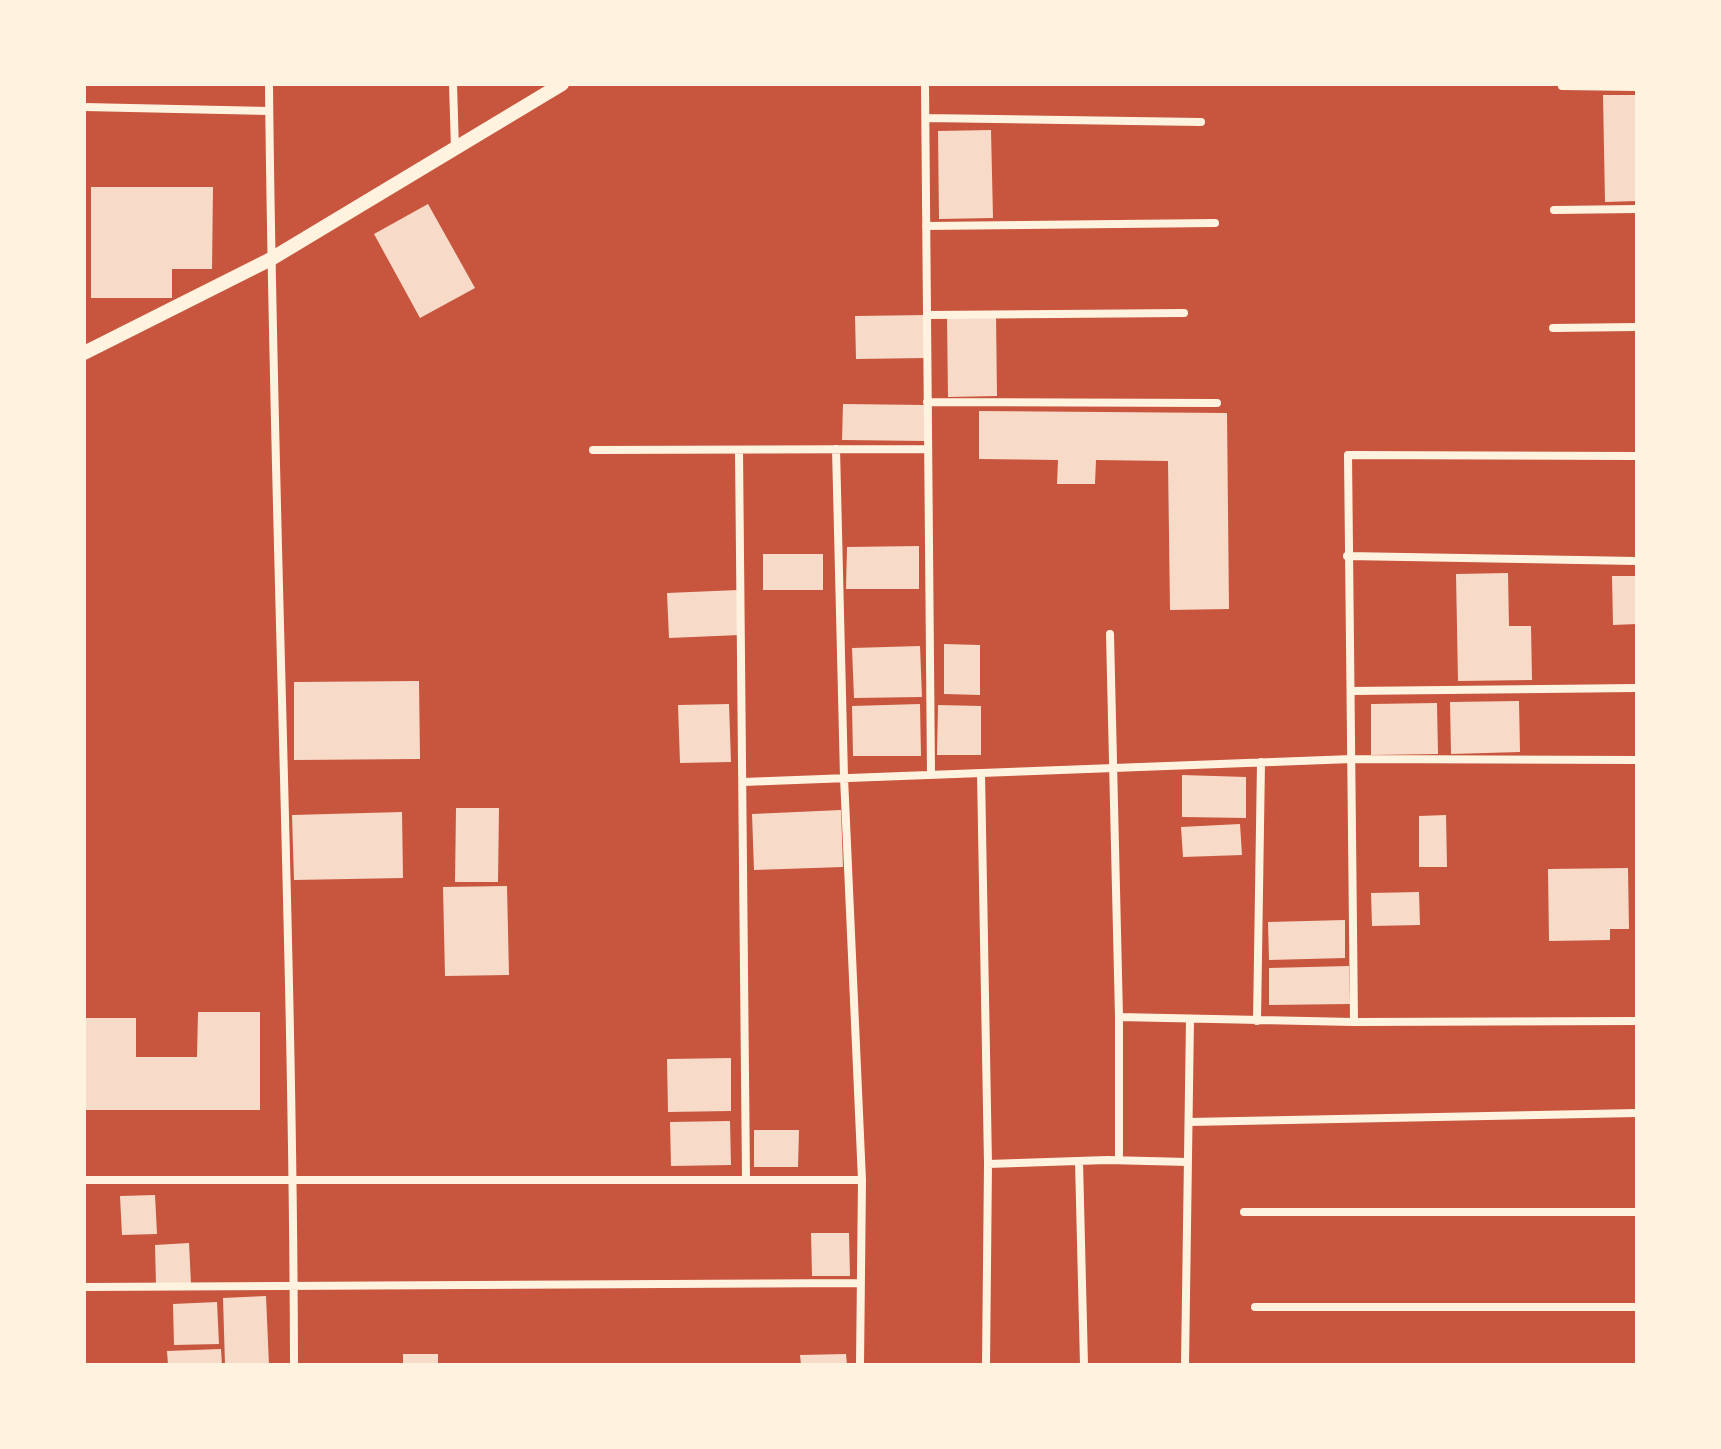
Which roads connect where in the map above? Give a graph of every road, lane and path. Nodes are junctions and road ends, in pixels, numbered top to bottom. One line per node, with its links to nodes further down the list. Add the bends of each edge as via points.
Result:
1 (269, 84): 8 (street)
2 (453, 84): 11 (street)
3 (562, 84): 11 (street)
4 (925, 84): 9 (street)
5 (1562, 86): 6 (street)
6 (1637, 87)
7 (84, 107): 8 (street)
8 (269, 111): 16 (street)
9 (926, 118): 10 (street); 15 (street)
10 (1201, 122)
11 (455, 149): 16 (street)
12 (1637, 209): 13 (street)
13 (1554, 210)
14 (1215, 223): 15 (street)
15 (926, 226): 18 (street)
16 (271, 259): 21 (street); 55 (street)
17 (1184, 313): 18 (street)
18 (927, 315): 22 (street)
19 (1637, 327): 20 (street)
20 (1553, 328)
21 (84, 353)
22 (927, 402): 23 (street); 25 (street)
23 (1217, 403)
24 (836, 449): 25 (street); 27 (street); 40 (street)
25 (927, 449): 39 (street)
26 (593, 450): 27 (street)
27 (739, 450): 41 (street)
28 (1637, 456): 29 (street, via 1348,455)
29 (1347, 556): 30 (street); 33 (street)
30 (1637, 561)
31 (1110, 634): 37 (street)
32 (1637, 688): 33 (street)
33 (1351, 691): 34 (street)
34 (1352, 759): 35 (street); 36 (street); 46 (street)
35 (1637, 760)
36 (1261, 762): 37 (street); 44 (street)
37 (1113, 768): 38 (street); 42 (street)
38 (981, 773): 39 (street); 52 (street)
39 (931, 775): 40 (street)
40 (844, 777): 41 (street); 56 (street)
41 (743, 782): 53 (street)
42 (1119, 1017): 43 (street); 49 (street)
43 (1190, 1019): 44 (street); 48 (street)
44 (1257, 1021): 46 (street)
45 (1637, 1021): 46 (street)
46 (1354, 1022)
47 (1637, 1113): 48 (street)
48 (1189, 1122): 51 (street)
49 (1119, 1160): 50 (street); 51 (street)
50 (1079, 1161): 52 (street); 67 (street)
51 (1188, 1162): 68 (street)
52 (988, 1164): 66 (street)
53 (746, 1179): 55 (street); 56 (street)
54 (84, 1180): 55 (street)
55 (293, 1180): 61 (street)
56 (862, 1180): 59 (street)
57 (1244, 1212): 58 (street)
58 (1637, 1212)
59 (859, 1283): 61 (street); 65 (street)
60 (84, 1287): 61 (street)
61 (293, 1287): 64 (street)
62 (1255, 1307): 63 (street)
63 (1637, 1307)
64 (294, 1365)
65 (860, 1365)
66 (986, 1365)
67 (1084, 1365)
68 (1185, 1365)

